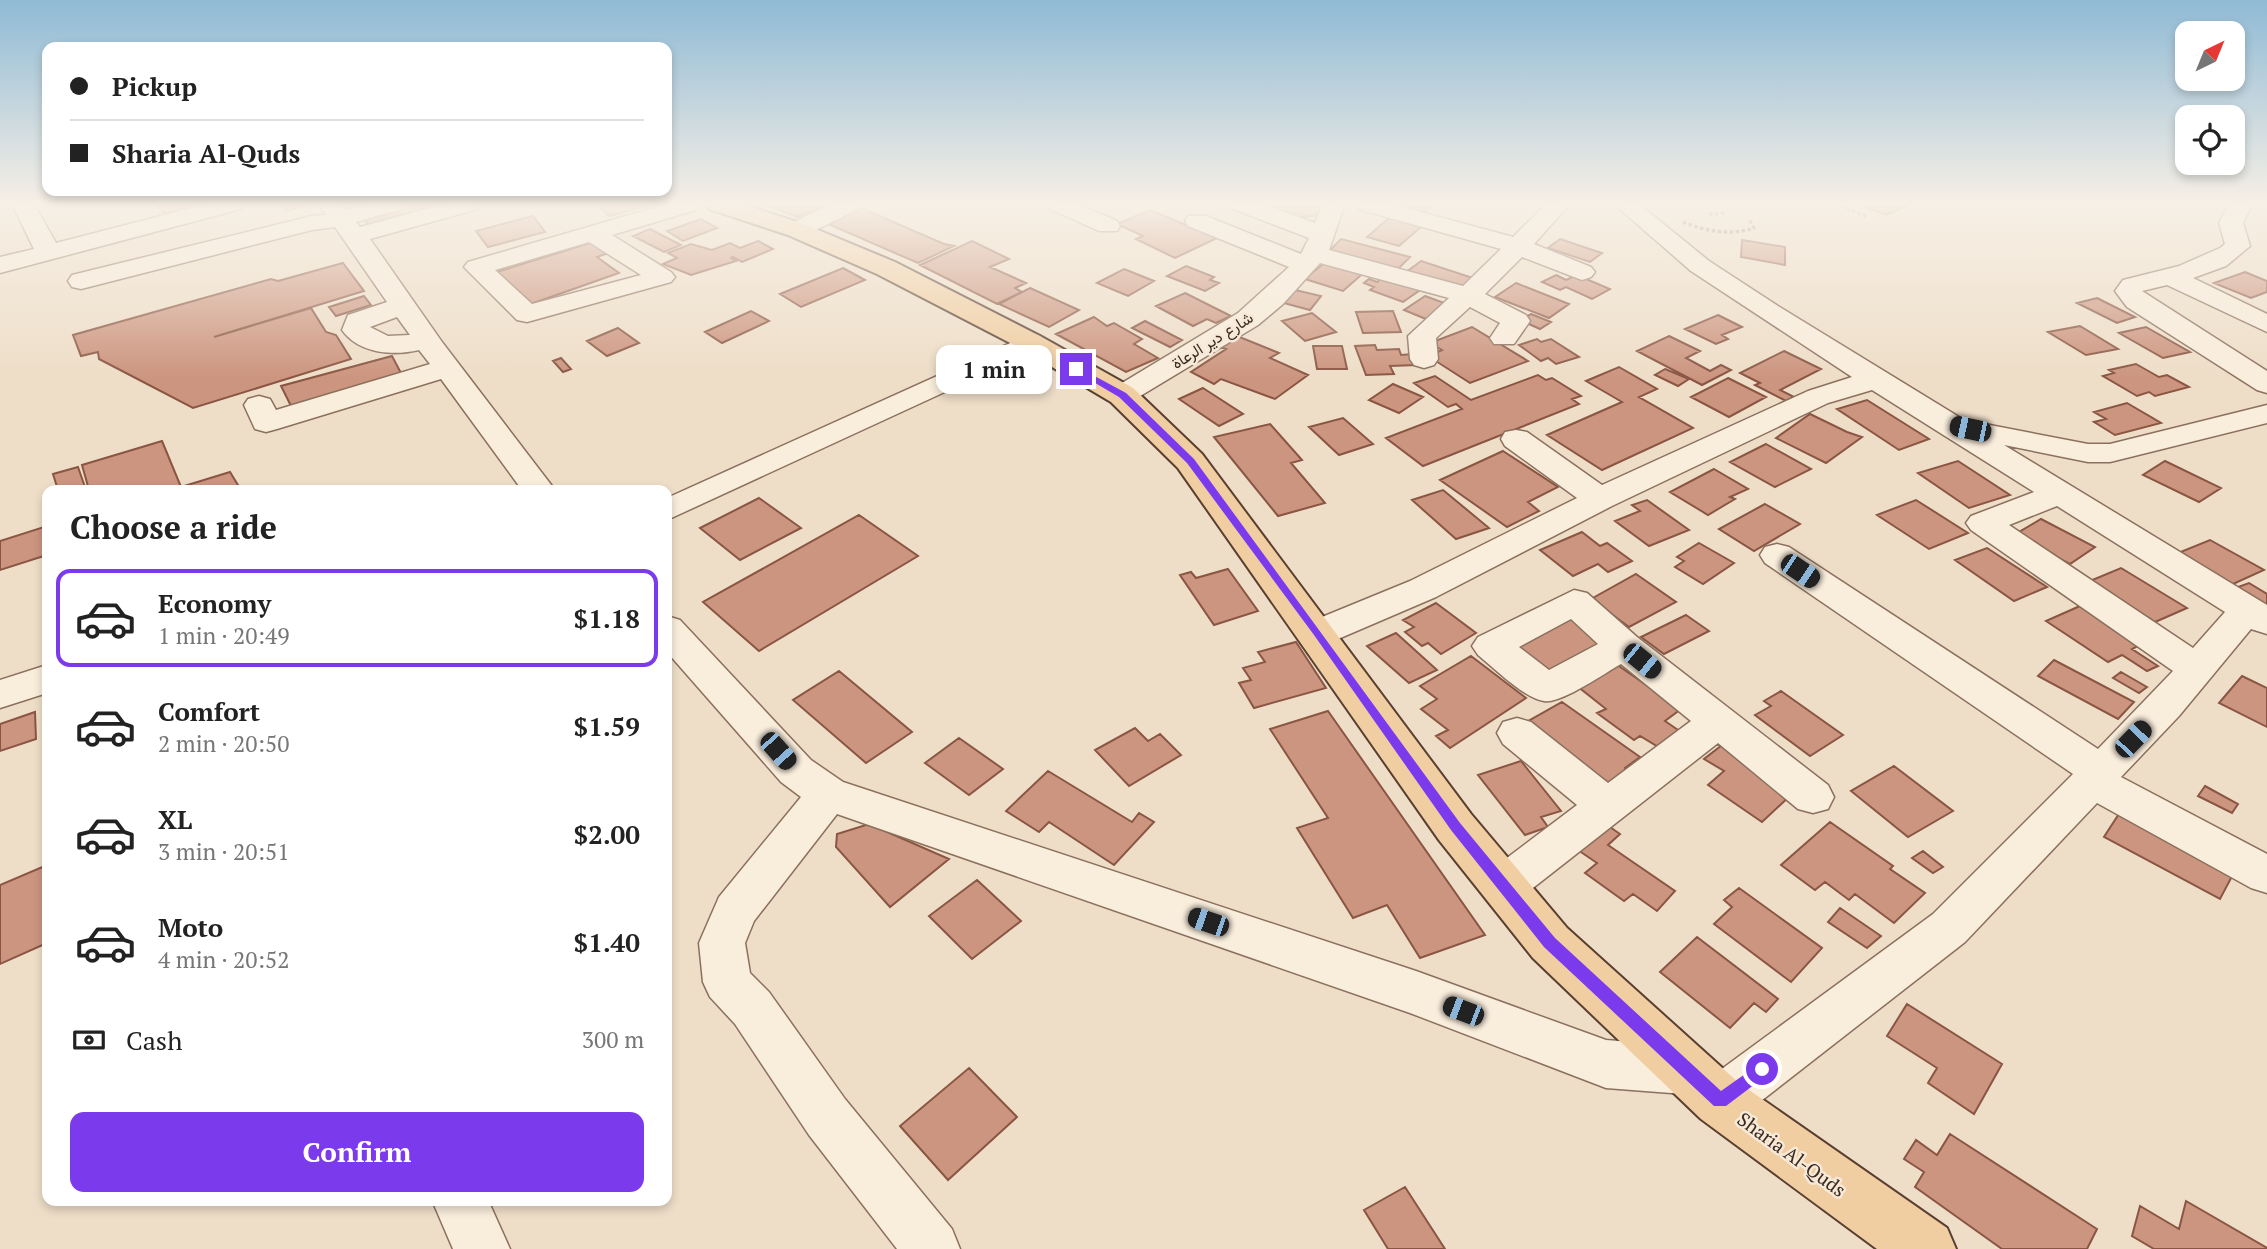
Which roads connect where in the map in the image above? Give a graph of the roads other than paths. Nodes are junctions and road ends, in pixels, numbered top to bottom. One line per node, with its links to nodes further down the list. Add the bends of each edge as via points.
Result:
1 (159, 262): 14 (street)
2 (371, 262): 16 (street)
3 (493, 262): 4 (street, via 477,267 527,314 662,277)
4 (639, 262)
5 (873, 262): 20 (main road, Sharia Al-Quds)
6 (1303, 262): 25 (street, شارع دير الرعاة, via 1248,319)
7 (1354, 262): 15 (street)
8 (1500, 262): 15 (street)
9 (1557, 262): 12 (street)
10 (1696, 262): 23 (street)
11 (2208, 262): 13 (street)
12 (1582, 272)
13 (2169, 276): 17 (street); 24 (street, via 2128,291 2136,301)
14 (81, 281)
15 (1468, 295): 18 (street, via 1516,321); 21 (street, via 1422,335)
16 (402, 306): 19 (street); 19 (street, via 358,321 356,330 382,346 398,348)
17 (2267, 324)
18 (1504, 338)
19 (426, 340): 22 (street)
20 (1030, 342): 25 (main road, Sharia Al-Quds); 33 (street)
21 (1424, 359)
22 (447, 368): 26 (lane, via 266,423); 30 (street)
23 (1876, 379): 28 (street); 32 (street, via 1818,397)
24 (2267, 384)
25 (1122, 395): 36 (main road, Sharia Al-Quds, via 1190,461)
26 (259, 405)
27 (2267, 414): 28 (street, via 2110,453 2088,453)
28 (1946, 424): 31 (street)
29 (1516, 439): 32 (street)
30 (535, 485)
31 (2059, 494): 35 (street); 39 (street, via 1983,523)
32 (1600, 499): 36 (street, via 1423,589)
33 (672, 508)
34 (1777, 555): 44 (street)
35 (2257, 616): 39 (street)
36 (1318, 633): 49 (main road, Sharia Al-Quds, via 1455,827)
37 (672, 635): 45 (street, via 796,771)
38 (1624, 646): 38 (street, via 1547,688 1491,646 1574,602); 42 (street)
39 (2197, 669): 44 (street)
40 (42, 681): 41 (street)
41 (0, 694)
42 (1717, 722): 46 (street); 47 (street)
43 (1517, 733): 47 (street)
44 (2097, 776): 48 (street); 51 (street, via 1949,928)
45 (828, 794): 50 (street, via 1416,993 1606,1064); 54 (street, via 735,911 722,943 727,982 752,1008 827,1117)
46 (1813, 797)
47 (1607, 806): 49 (street)
48 (2267, 875)
49 (1503, 886): 50 (main road, Sharia Al-Quds, via 1549,943)
50 (1684, 1070): 51 (main road, Sharia Al-Quds)
51 (1720, 1101): 55 (main road, Sharia Al-Quds)
52 (462, 1206): 53 (street)
53 (482, 1249)
54 (932, 1249)
55 (1926, 1249)

